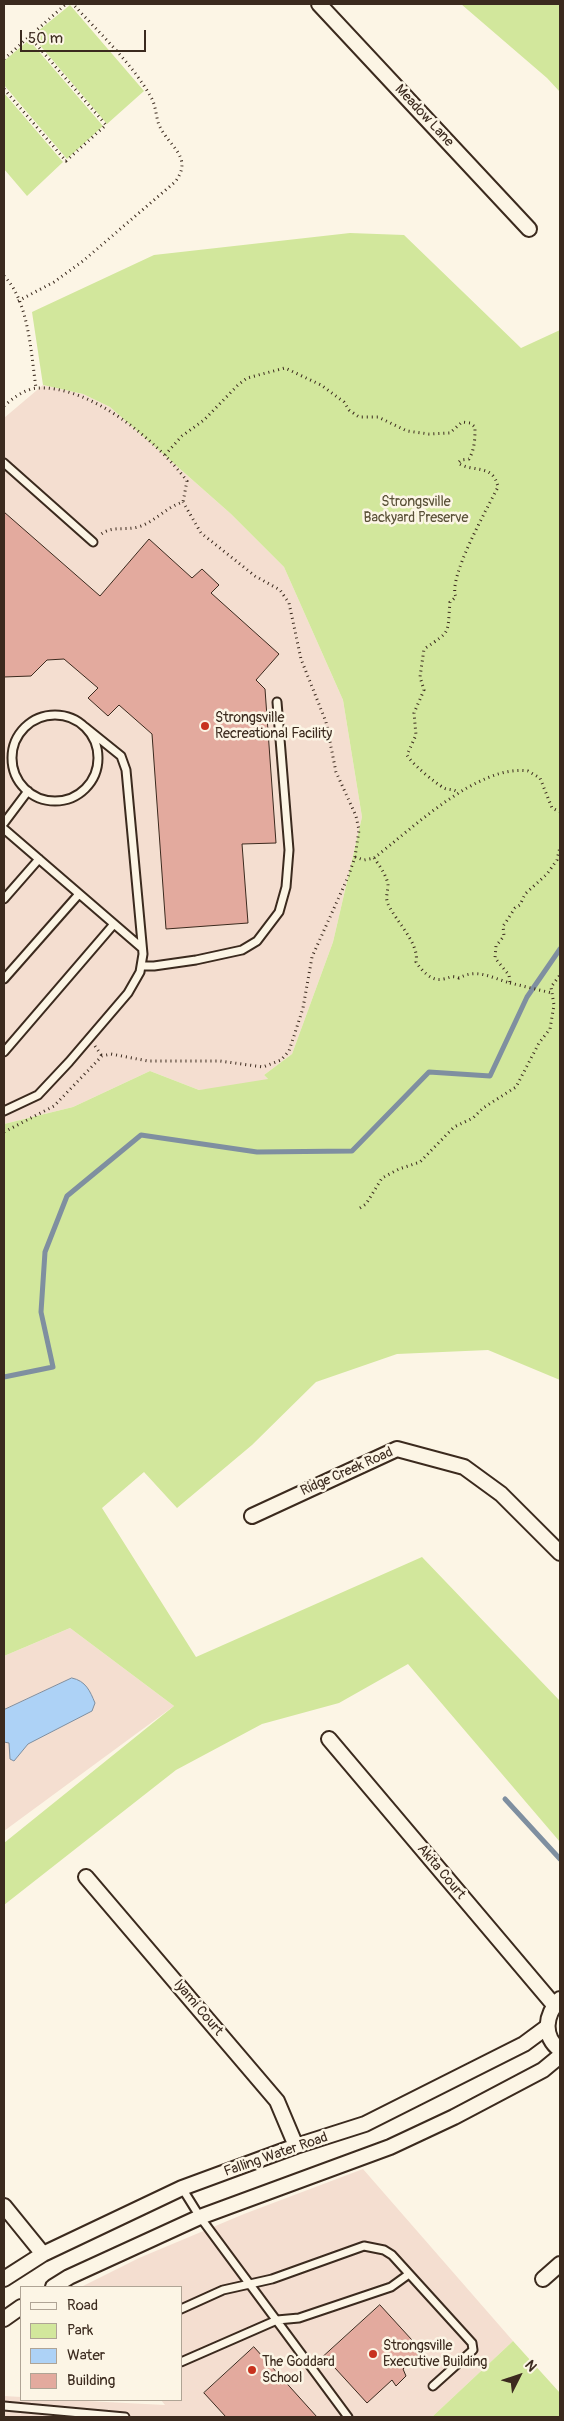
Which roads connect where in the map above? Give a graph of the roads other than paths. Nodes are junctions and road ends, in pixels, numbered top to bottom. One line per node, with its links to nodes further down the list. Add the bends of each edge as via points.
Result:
1 (319, 4): 2 (street, Meadow Lane)
2 (529, 228)
3 (4, 463): 4 (lane)
4 (93, 542)
5 (277, 702): 15 (lane, via 289,850 286,887 279,912 257,941 242,950 196,960)
6 (85, 727): 7 (lane, via 96,744 98,754 95,774 84,790 71,798 56,801); 7 (lane, via 65,716 53,715 22,729 12,750 12,761 14,773); 14 (lane, via 121,756 126,770)
7 (28, 792): 8 (lane)
8 (4, 823)
9 (4, 829): 10 (lane)
10 (39, 859): 11 (lane); 12 (lane)
11 (79, 894): 13 (lane); 16 (lane)
12 (4, 899)
13 (114, 924): 14 (lane); 17 (lane)
14 (142, 948): 15 (lane)
15 (141, 966): 18 (lane, via 128,993 38,1095)
16 (4, 979)
17 (4, 1052)
18 (4, 1111)
19 (252, 1516): 20 (street, Ridge Creek Road, via 397,1448 464,1467 501,1494)
20 (560, 1554)
21 (329, 1739): 23 (street, Akita Court)
22 (86, 1877): 27 (street, Iyami Court, via 277,2101)
23 (557, 2002): 24 (street, via 548,2017)
24 (547, 2027): 25 (street, via 550,2038); 27 (street, Falling Water Road, via 524,2044 365,2124)
25 (560, 2050)
26 (560, 2056): 30 (street, via 543,2070 390,2148)
27 (296, 2146): 28 (street, Falling Water Road)
28 (182, 2188): 30 (lane); 31 (street, Falling Water Road)
29 (4, 2206): 31 (street)
30 (200, 2217): 36 (lane); 37 (street)
31 (43, 2254): 34 (street, Falling Water Road)
32 (560, 2264): 35 (street)
33 (409, 2274): 36 (lane, via 384,2250 364,2246 272,2279); 41 (lane, via 391,2287 299,2318); 43 (lane, via 472,2343 473,2350)
34 (4, 2279)
35 (543, 2279)
36 (249, 2283): 39 (lane); 41 (lane)
37 (55, 2286)
38 (20, 2309): 40 (street)
39 (182, 2309)
40 (4, 2319)
41 (277, 2320): 42 (lane); 46 (lane)
42 (182, 2362)
43 (433, 2386)
44 (4, 2406): 45 (lane)
45 (125, 2417)
46 (348, 2417)

